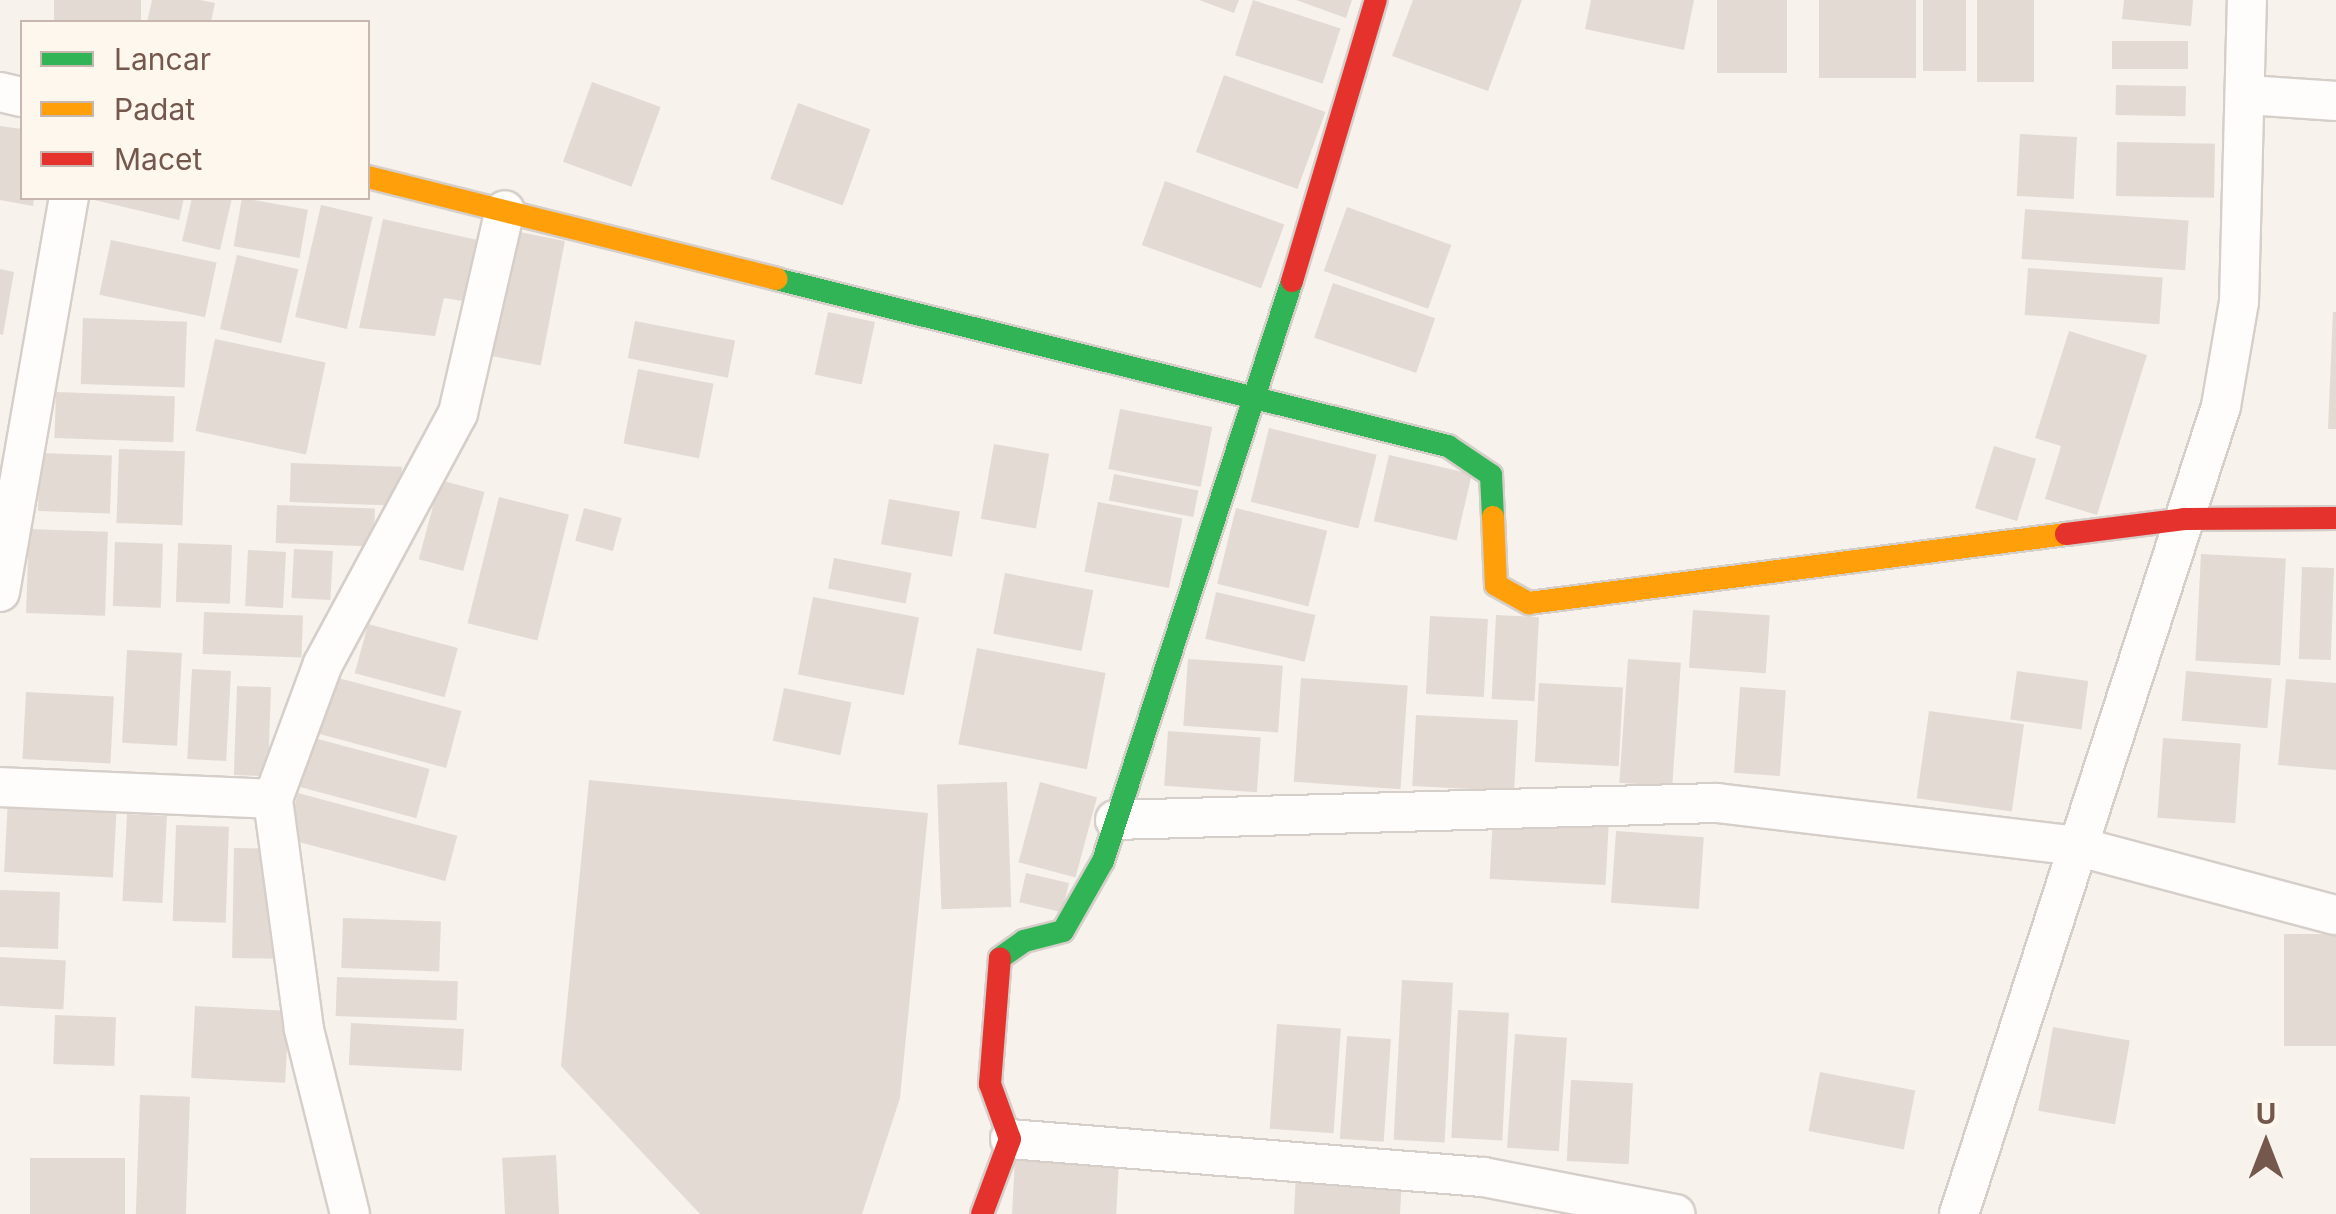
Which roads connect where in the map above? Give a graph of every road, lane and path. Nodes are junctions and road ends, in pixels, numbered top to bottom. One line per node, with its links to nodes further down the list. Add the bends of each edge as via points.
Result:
1 (1376, 0): 8 (street)
2 (2248, 0): 3 (street)
3 (2248, 95): 4 (street); 10 (street, via 2233,353)
4 (2336, 101)
5 (370, 178): 7 (street)
6 (69, 200): 11 (street)
7 (505, 210): 8 (street); 13 (street, via 458,413 323,664)
8 (1258, 393): 10 (street, via 1475,458 1498,496 1496,585 1528,603); 14 (street)
9 (2336, 518): 10 (street)
10 (2184, 519): 15 (street)
11 (0, 592)
12 (0, 787): 13 (street)
13 (273, 799): 18 (street, via 304,1029)
14 (1115, 820): 15 (street, via 1716,803); 17 (street, via 1074,920 998,960 990,1084)
15 (2076, 846): 16 (street); 21 (street)
16 (2336, 915)
17 (1010, 1140): 19 (street); 20 (street, via 1483,1178)
18 (350, 1214)
19 (982, 1214)
20 (1674, 1214)
21 (1959, 1214)

